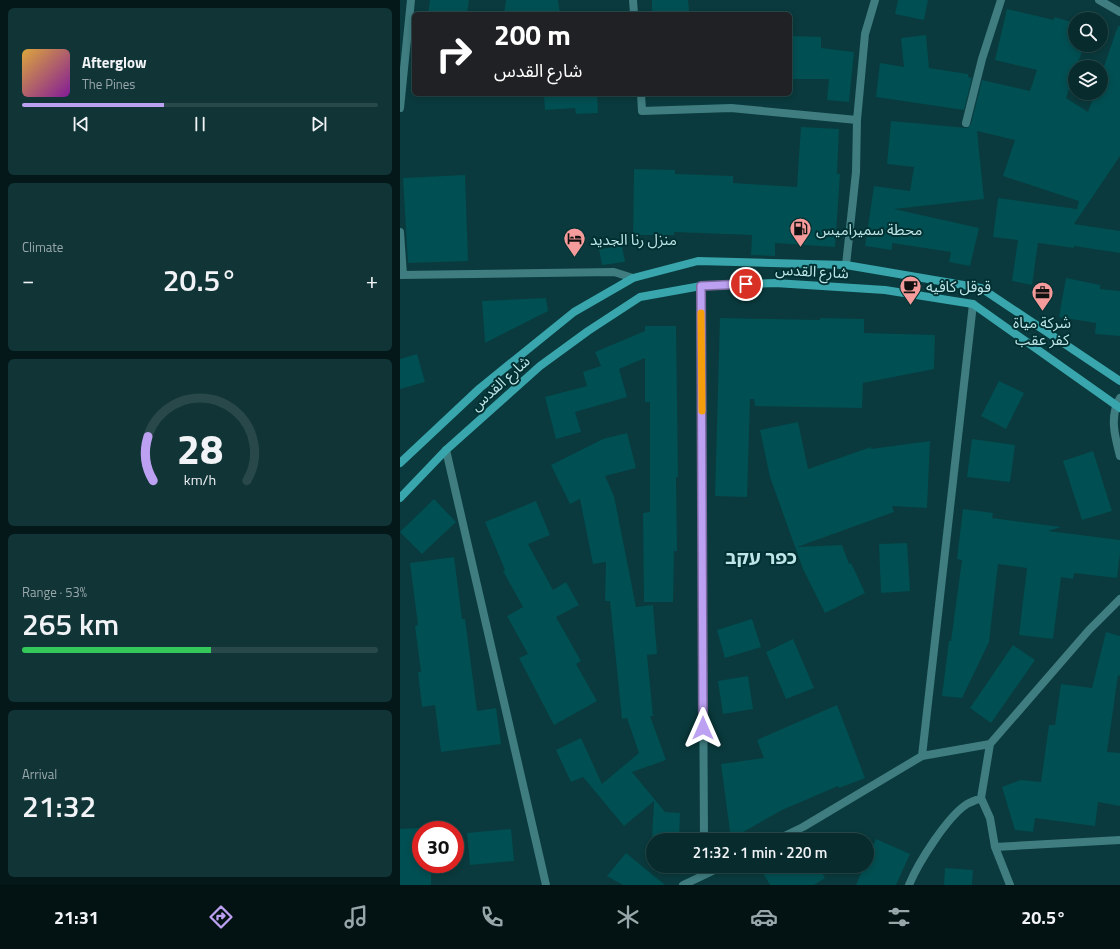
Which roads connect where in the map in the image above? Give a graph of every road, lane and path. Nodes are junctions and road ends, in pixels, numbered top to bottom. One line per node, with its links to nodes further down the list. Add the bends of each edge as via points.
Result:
1 (411, 0): 9 (street)
2 (633, 0): 6 (street)
3 (875, 0): 10 (street, via 865,34)
4 (1000, 0): 11 (street)
5 (1099, 0): 7 (street)
6 (634, 12)
7 (1120, 12)
8 (641, 96): 10 (street, via 642,111 731,108)
9 (400, 108)
10 (857, 120): 13 (street, via 856,172)
11 (966, 123)
12 (400, 232): 14 (street)
13 (846, 265): 15 (main road, شارع القدس, via 698,261); 18 (main road, شارع القدس, via 980,288)
14 (401, 275): 15 (street, via 614,272)
15 (633, 278): 22 (main road, شارع القدس, via 574,312 480,388)
16 (701, 286): 17 (main road, شارع القدس, via 775,283 885,290); 20 (main road, شارع القدس, via 640,297 540,366); 28 (street)
17 (973, 304): 19 (main road, شارع القدس); 26 (street)
18 (1120, 381)
19 (1119, 404): 21 (street, via 1114,432)
20 (446, 450): 23 (main road, شارع القدس); 34 (street)
21 (1120, 456)
22 (400, 463)
23 (400, 498)
24 (1120, 598): 25 (street)
25 (990, 744): 26 (street); 27 (street)
26 (922, 756): 29 (street)
27 (981, 798): 31 (street, via 990,818); 36 (street, via 966,805 940,832)
28 (704, 833)
29 (791, 833)
30 (1120, 840): 31 (street)
31 (995, 847): 37 (street)
32 (710, 873): 33 (street)
33 (704, 876): 35 (street)
34 (546, 885)
35 (683, 885)
36 (909, 885)
37 (1010, 885)

